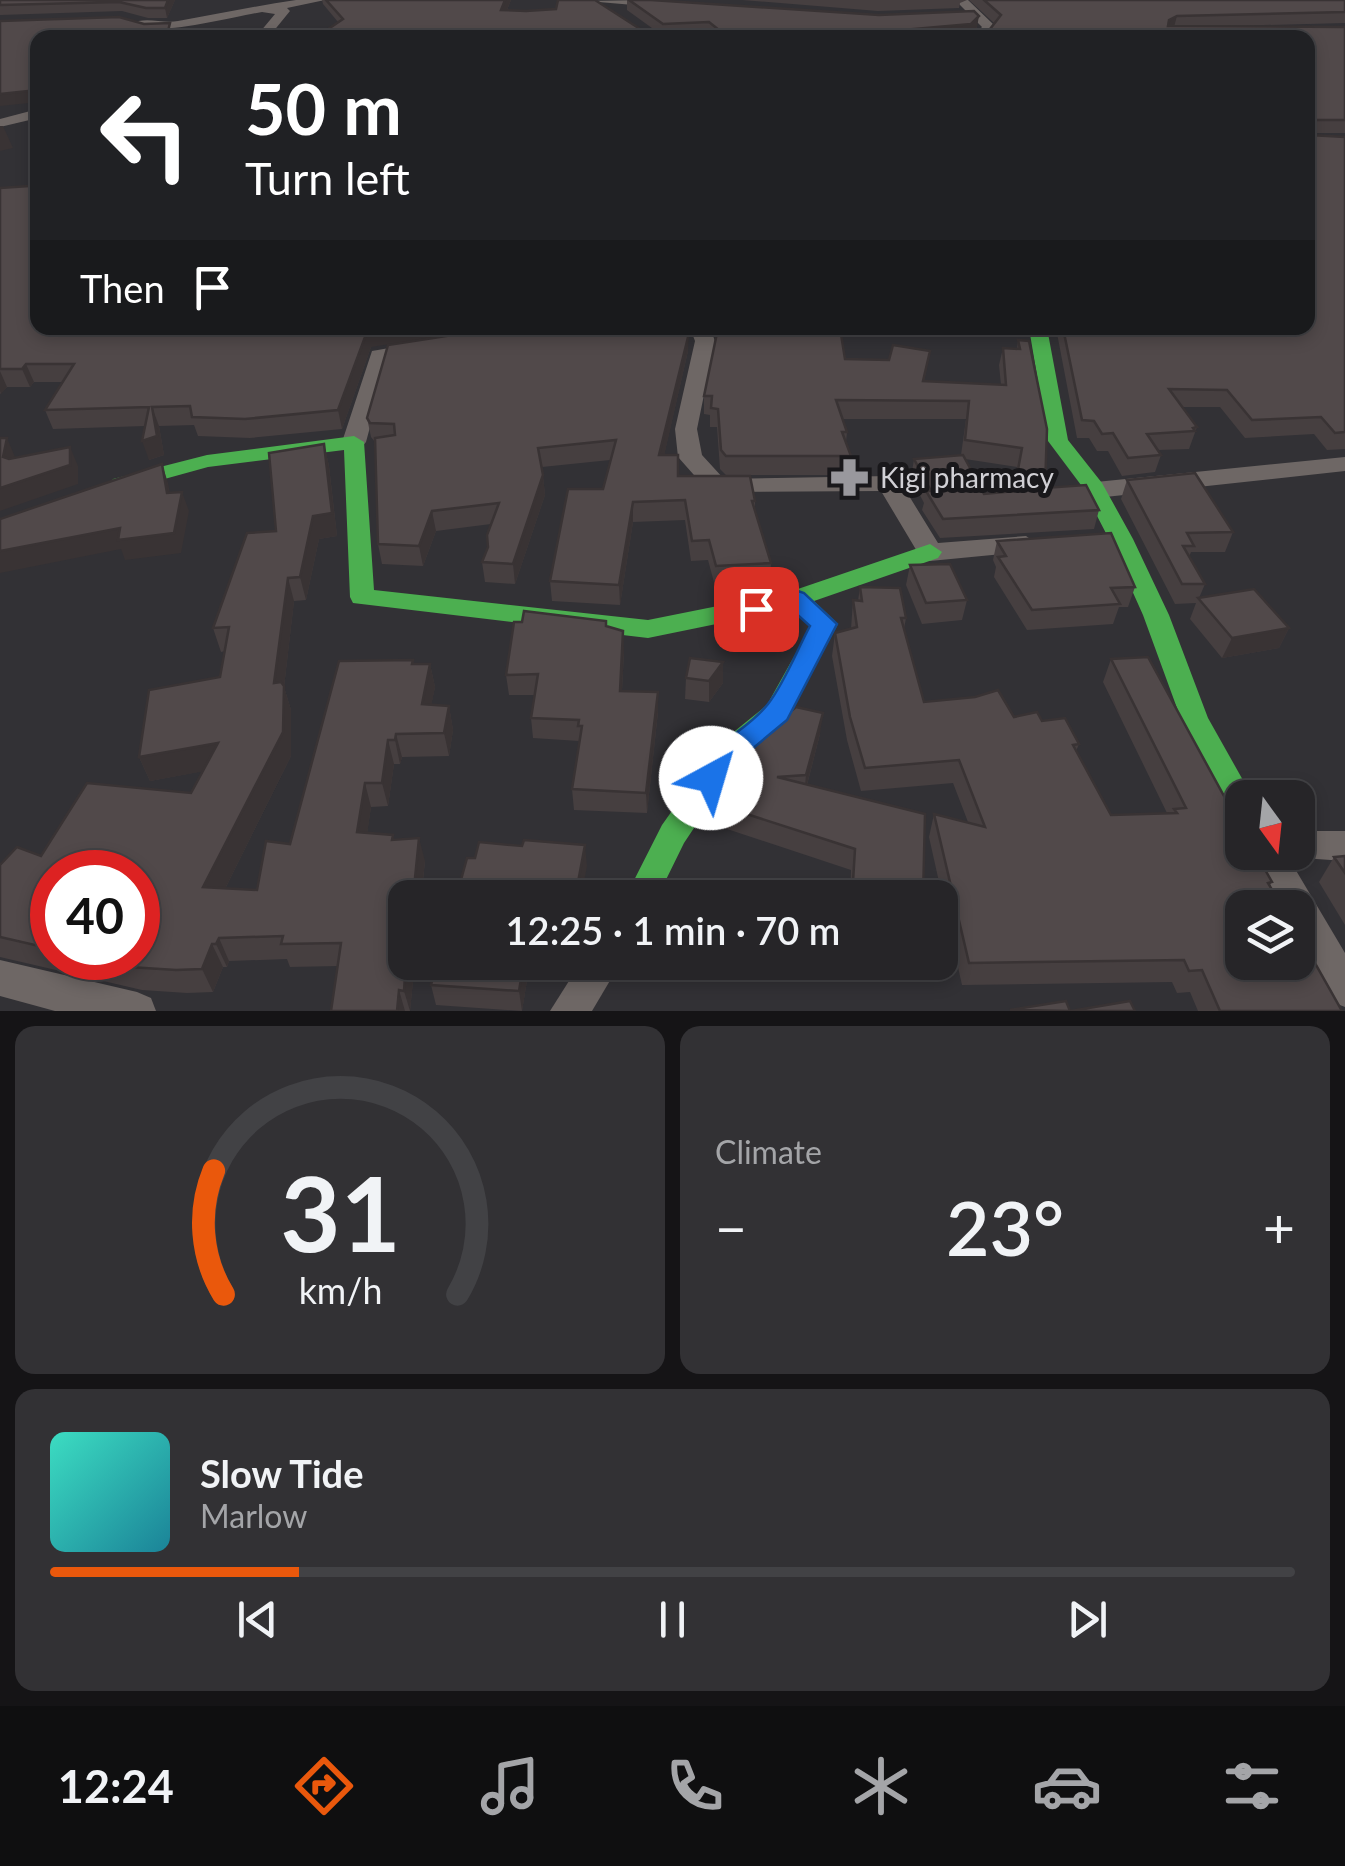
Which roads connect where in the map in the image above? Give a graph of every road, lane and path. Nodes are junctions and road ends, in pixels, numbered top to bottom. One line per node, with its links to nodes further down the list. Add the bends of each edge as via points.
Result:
1 (319, 0): 5 (street)
2 (962, 0): 7 (street)
3 (590, 1): 4 (street); 9 (street, via 612,7)
4 (675, 4)
5 (251, 9): 8 (street, via 178,25); 10 (street, via 284,10)
6 (959, 15): 7 (street)
7 (976, 15): 11 (street)
8 (122, 19)
9 (629, 22)
10 (268, 30)
11 (986, 30)
12 (0, 113): 13 (street)
13 (30, 113)
14 (30, 114): 15 (street)
15 (0, 123)
16 (1039, 335): 21 (street, via 1058,441)
17 (698, 336): 24 (street, via 686,429 690,457 718,487 888,483)
18 (432, 348): 19 (street, via 379,355)
19 (354, 442): 22 (street, via 167,468); 25 (street, via 362,597 648,629)
20 (1345, 464): 21 (street)
21 (1096, 490): 26 (street, via 1112,540 1156,615 1195,719)
22 (93, 495)
23 (1045, 544): 24 (street)
24 (930, 552): 25 (street)
25 (795, 599): 30 (street, via 824,624 803,670 777,712 730,750)
26 (1228, 780)
27 (1315, 846): 28 (street)
28 (1345, 846)
29 (1277, 870): 33 (street)
30 (650, 880)
31 (0, 978): 34 (street)
32 (591, 980): 36 (street)
33 (1345, 988)
34 (91, 1007): 35 (street)
35 (137, 1011)
36 (569, 1011)

